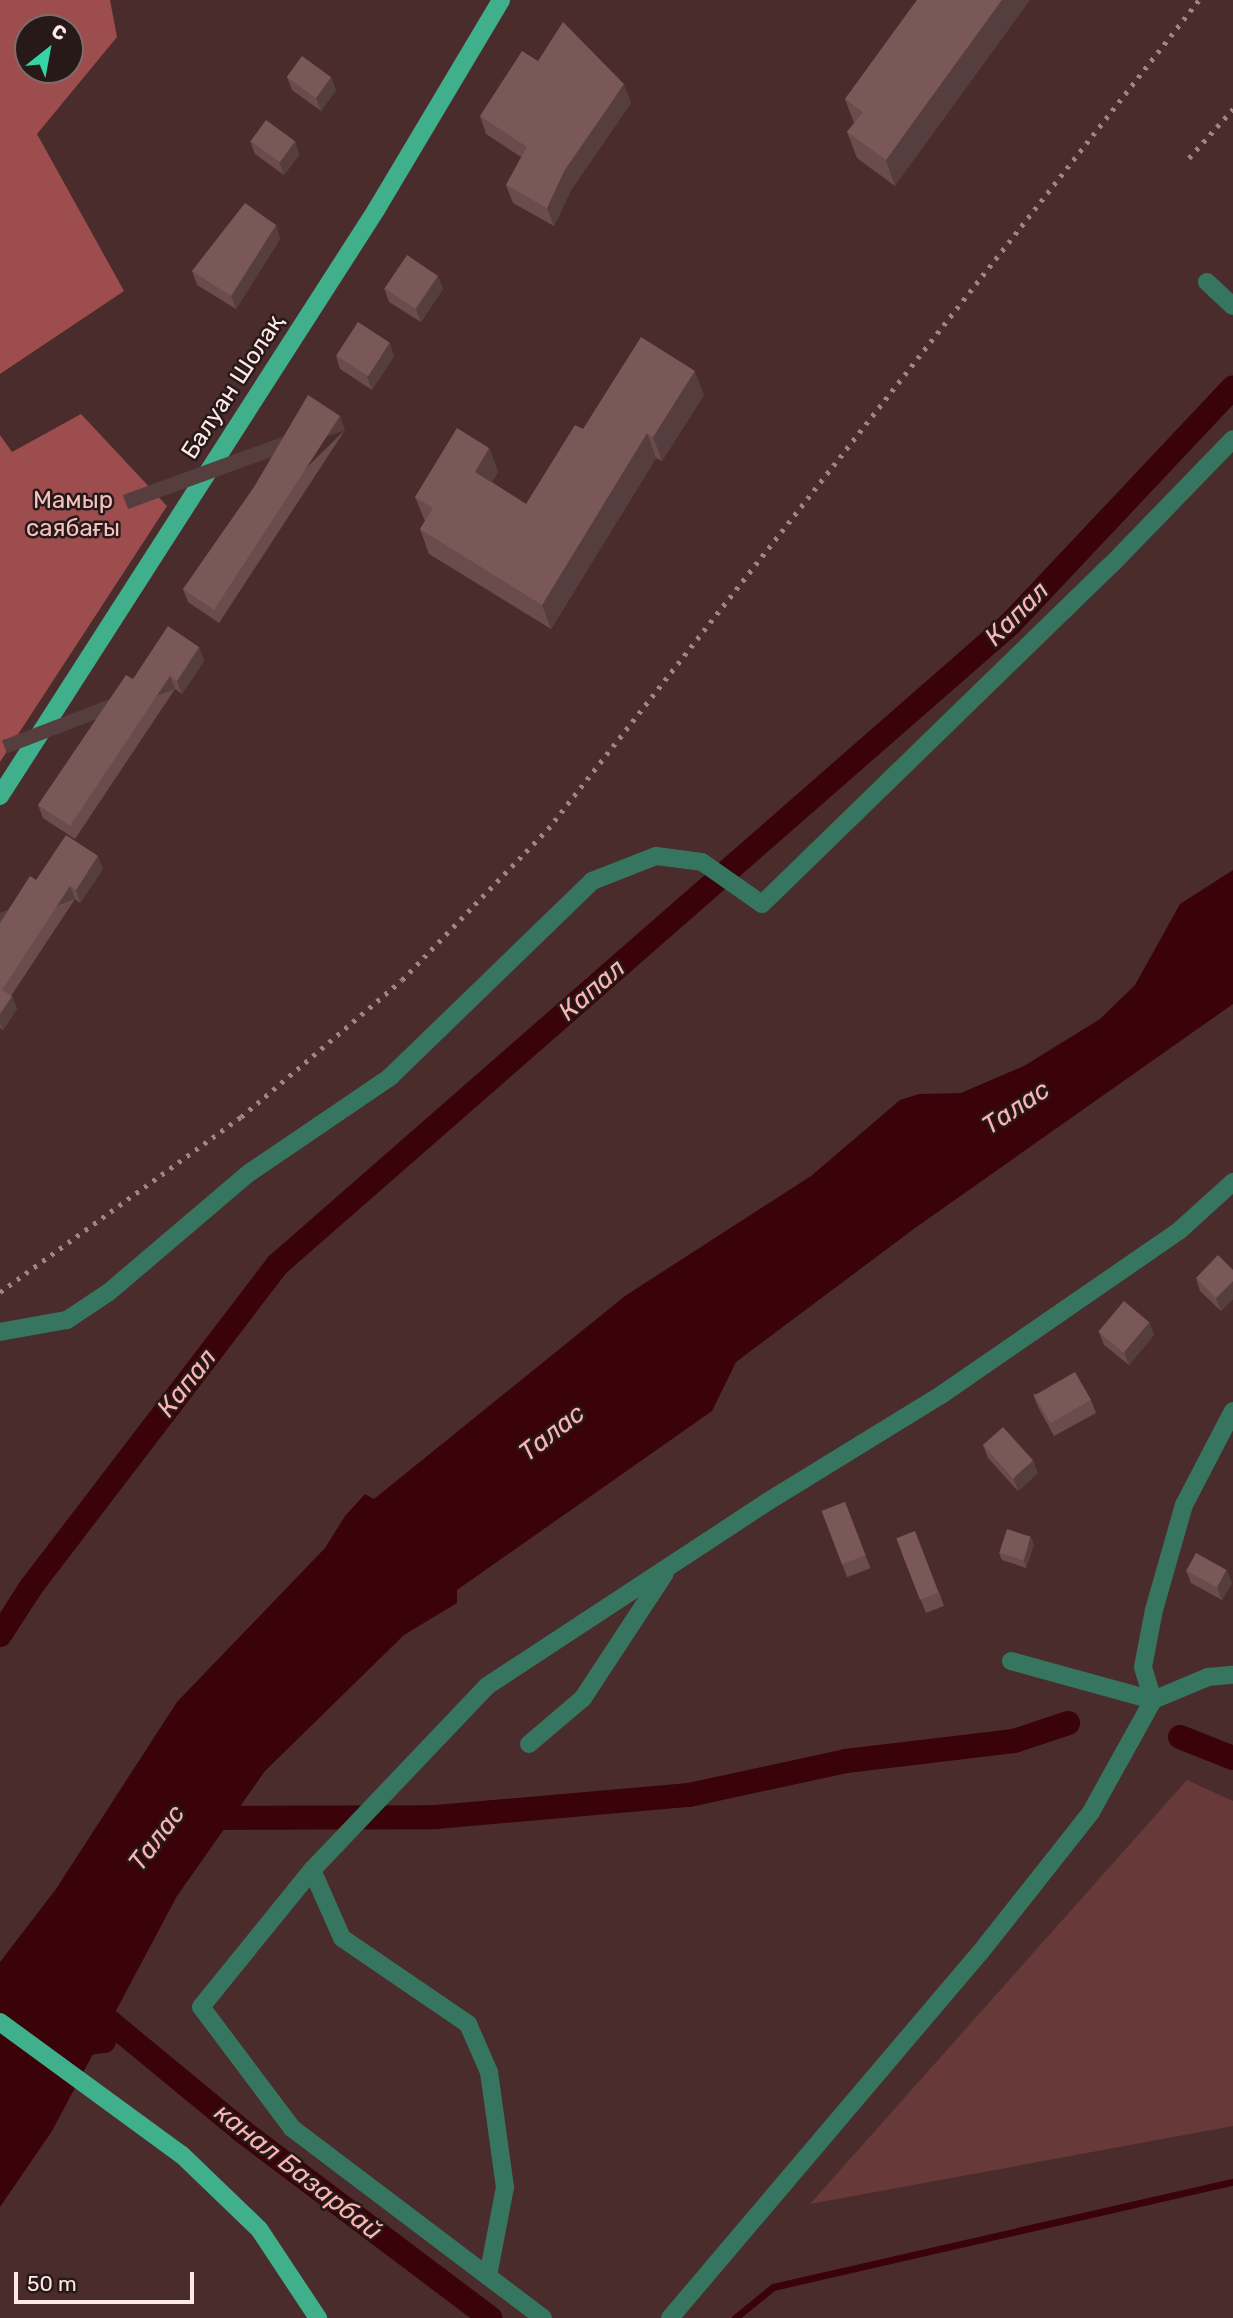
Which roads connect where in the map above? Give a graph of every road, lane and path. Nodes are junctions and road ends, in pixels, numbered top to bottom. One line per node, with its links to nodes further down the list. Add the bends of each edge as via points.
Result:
1 (501, 0): 5 (main road, Балуан Шолақ, via 376,210)
2 (1207, 282): 3 (street)
3 (1233, 306)
4 (1233, 439): 7 (street, via 1111,565 762,904 702,862 656,856 592,881 390,1077 250,1173 109,1292 67,1320)
5 (0, 796)
6 (1233, 1182): 9 (street, via 1180,1230 941,1395)
7 (0, 1332)
8 (1233, 1411): 12 (street, via 1184,1506 1154,1610 1143,1667)
9 (670, 1566): 13 (street, via 583,1698); 14 (street, via 487,1686)
10 (1011, 1661): 12 (street)
11 (1233, 1675): 12 (street, via 1208,1676)
12 (1153, 1700): 19 (street, via 1091,1812 979,1954)
13 (529, 1744)
14 (312, 1870): 16 (street, via 342,1938 468,2024 489,2072 506,2187); 16 (street, via 201,2007 292,2128)
15 (0, 2022): 17 (main road, via 183,2155 259,2228)
16 (488, 2276): 18 (street)
17 (318, 2318)
18 (543, 2318)
19 (670, 2318)

